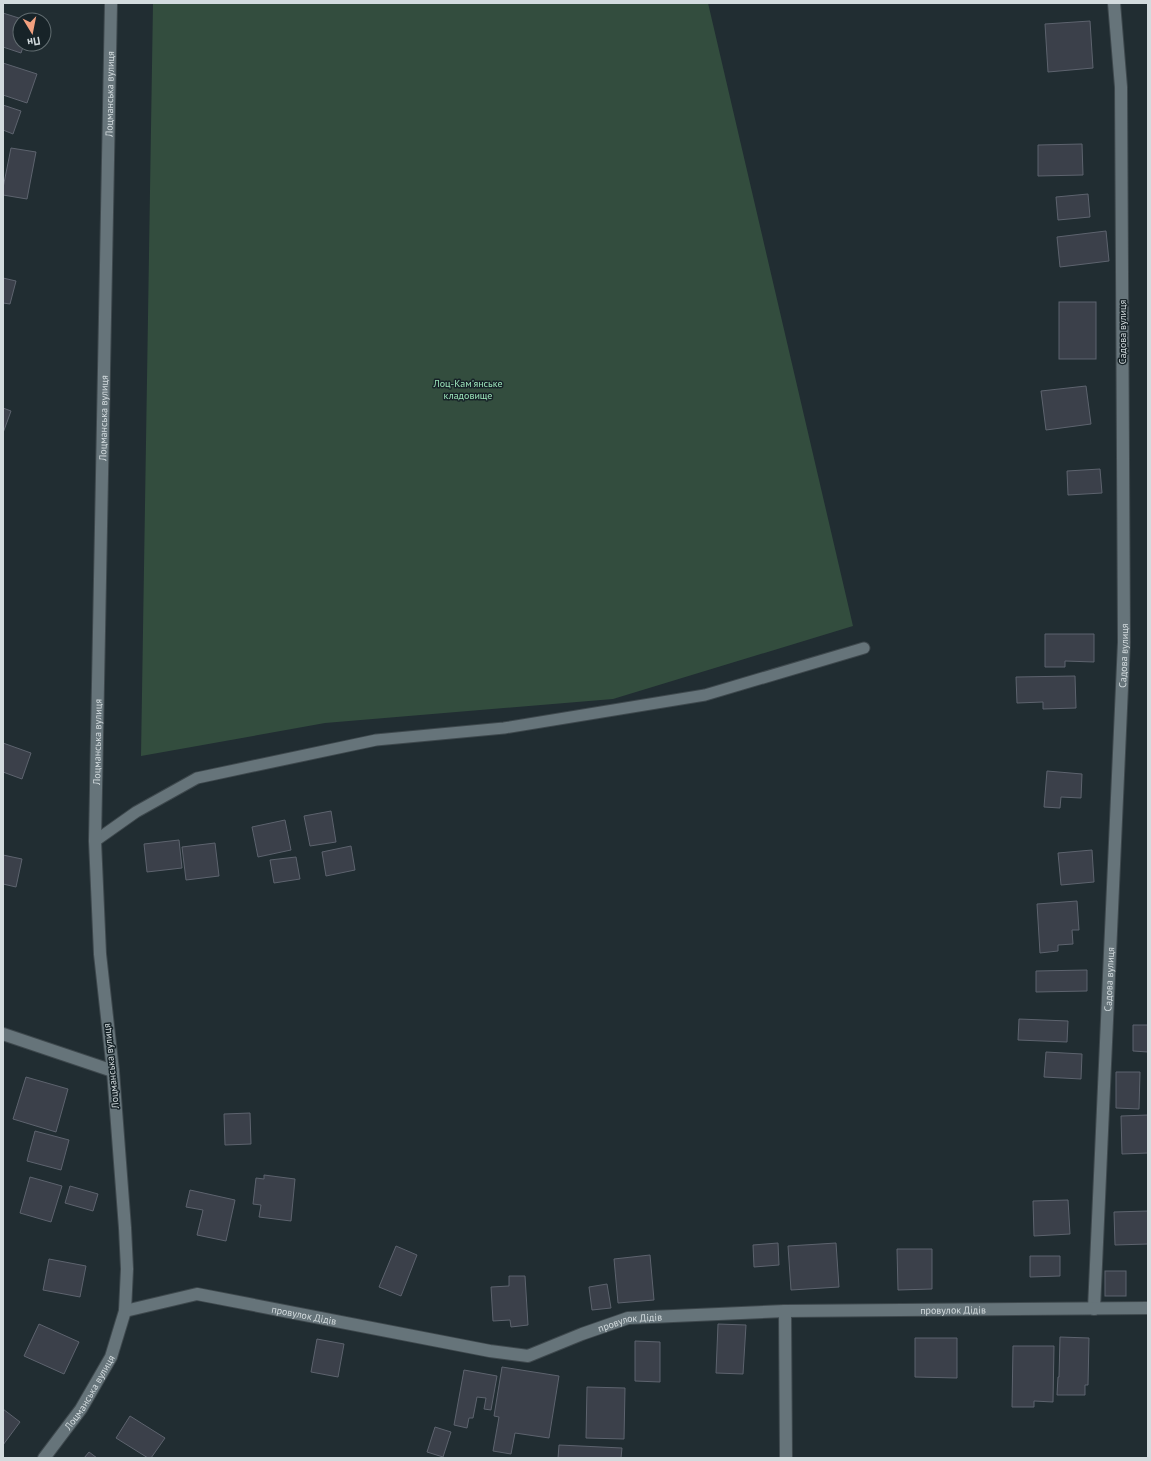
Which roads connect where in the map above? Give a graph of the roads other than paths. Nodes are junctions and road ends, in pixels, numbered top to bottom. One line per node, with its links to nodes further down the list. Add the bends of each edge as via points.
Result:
1 (111, 3): 4 (street, Лоцманська вулиця)
2 (1114, 3): 8 (street, Садова вулиця, via 1121,87 1124,642)
3 (864, 648): 4 (lane, via 705,695 504,728 376,740 197,778 136,812)
4 (95, 842): 6 (street, Лоцманська вулиця, via 100,954)
5 (3, 1034): 6 (street)
6 (113, 1071): 9 (street, Лоцманська вулиця, via 125,1228)
7 (1148, 1308): 8 (street, провулок Дідів)
8 (1094, 1309): 10 (street, провулок Дідів)
9 (125, 1311): 10 (street, провулок Дідів, via 197,1294 490,1351 528,1356 628,1318); 11 (street, Лоцманська вулиця, via 111,1357 81,1409)
10 (785, 1311): 12 (street)
11 (44, 1458)
12 (786, 1458)

